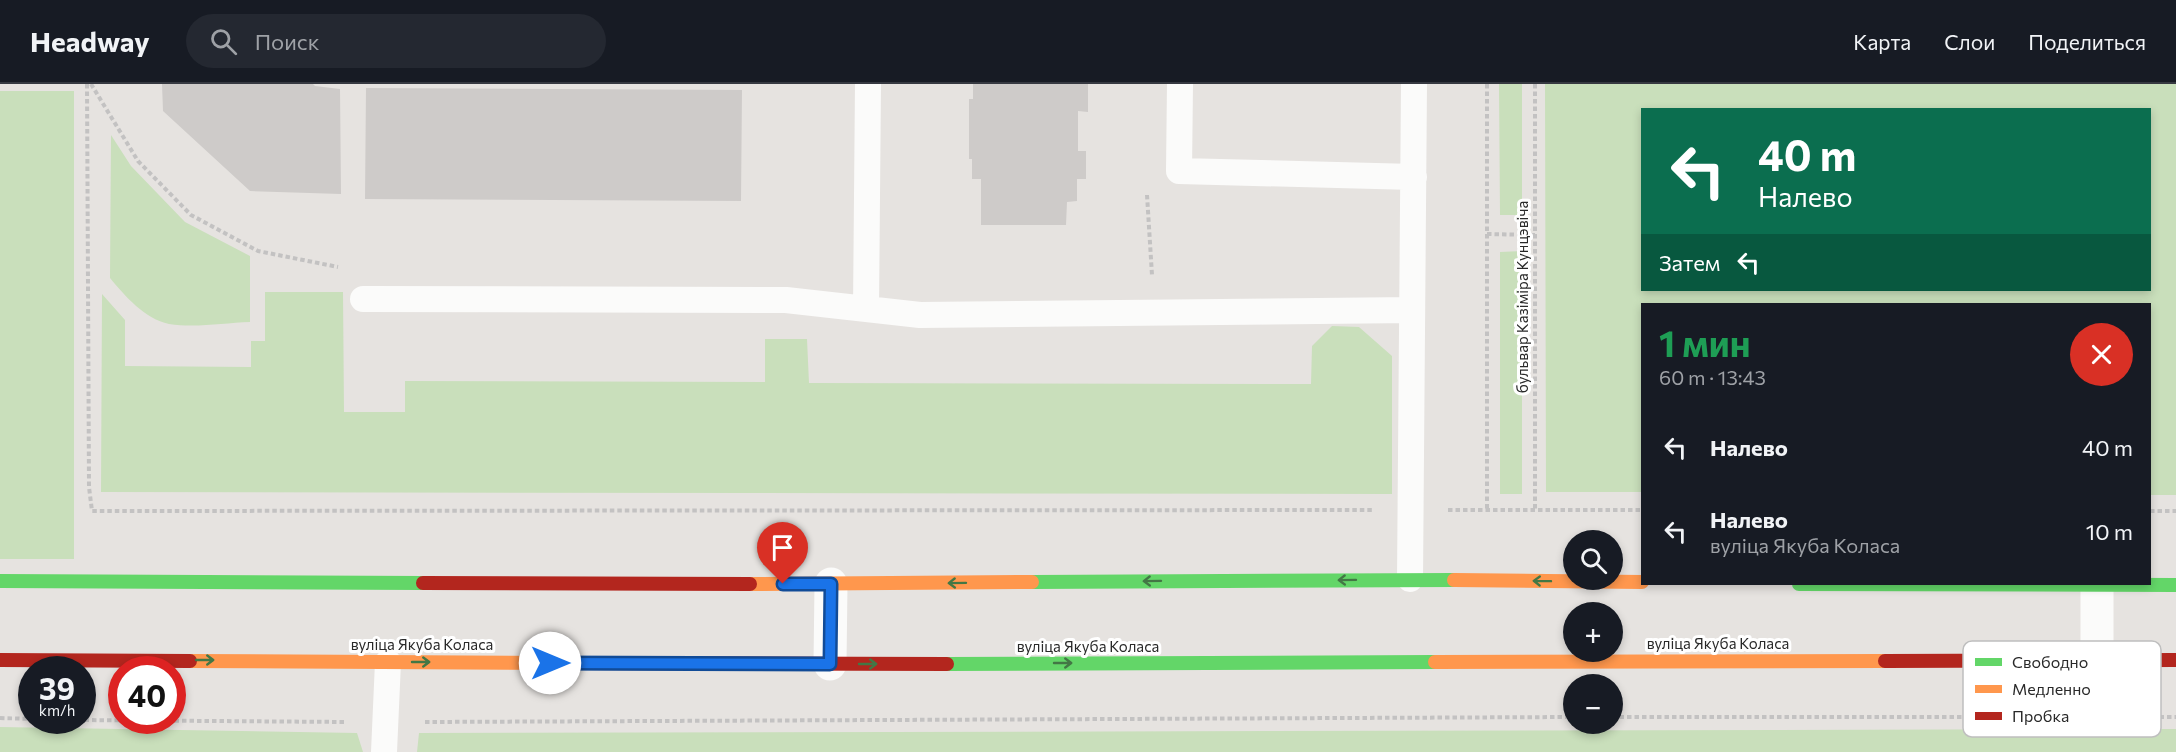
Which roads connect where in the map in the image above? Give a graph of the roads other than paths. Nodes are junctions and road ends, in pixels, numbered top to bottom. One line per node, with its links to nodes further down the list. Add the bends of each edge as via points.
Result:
1 (868, 84): 6 (lane)
2 (1180, 84): 4 (lane, via 1179,171)
3 (1414, 84): 4 (lane)
4 (1414, 177): 7 (lane)
5 (363, 299): 6 (lane, via 786,300)
6 (866, 309): 7 (lane, via 920,315)
7 (1412, 310): 8 (lane)
8 (1410, 579): 10 (street, one-way to 8); 11 (street, one-way to 11)
9 (0, 581): 11 (street)
10 (1641, 582)
11 (831, 584): 18 (street)
12 (2097, 585): 13 (street); 14 (street)
13 (2176, 585)
14 (2097, 641)
15 (0, 660): 17 (street, вуліца Якуба Коласа, one-way to 17)
16 (1963, 660): 18 (street, вуліца Якуба Коласа, one-way to 16)
17 (387, 662): 18 (street, вуліца Якуба Коласа, one-way to 18); 19 (lane)
18 (830, 664)
19 (384, 752)

